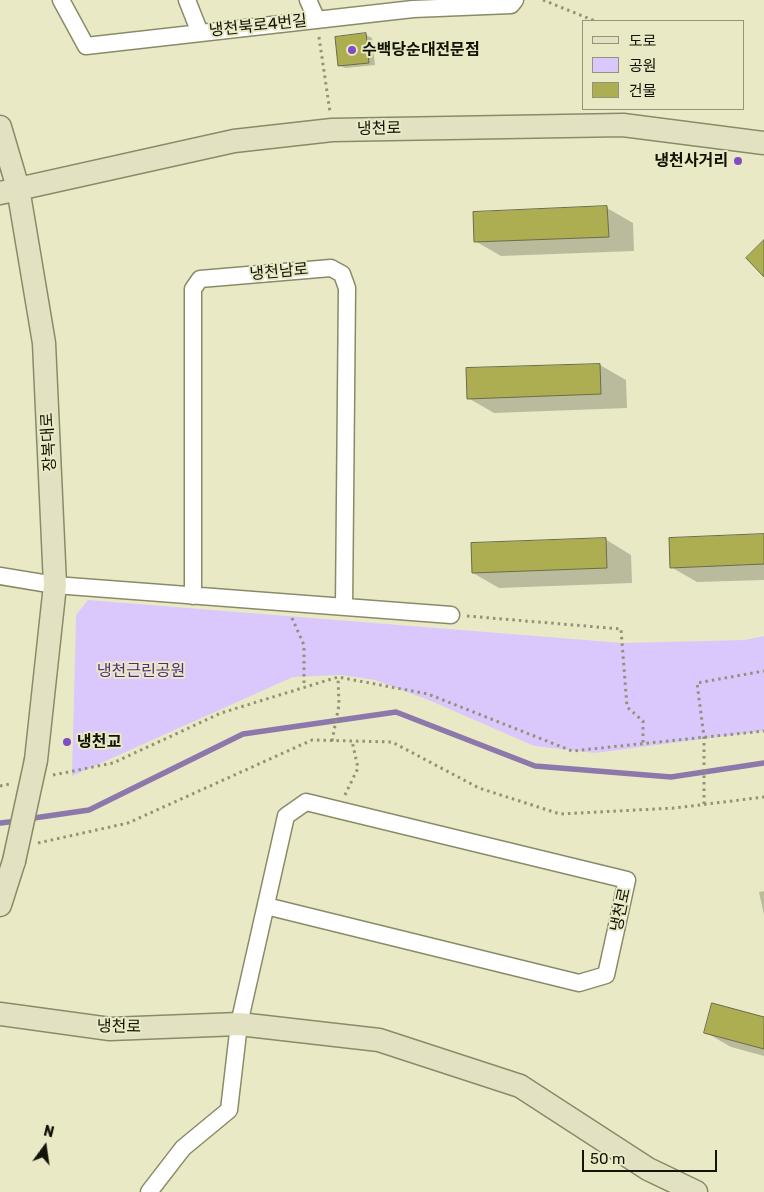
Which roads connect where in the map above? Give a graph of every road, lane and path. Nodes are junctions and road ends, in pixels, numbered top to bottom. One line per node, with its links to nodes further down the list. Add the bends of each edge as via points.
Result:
1 (61, 0): 9 (street, 냉천북로4번길, via 86,46)
2 (187, 0): 9 (street, 냉천북로4번길)
3 (308, 0): 7 (street, 냉천북로4번길)
4 (515, 0): 6 (street, 냉천북로4번길, via 511,5)
5 (543, 0): 8 (path)
6 (436, 4): 7 (street, 냉천북로4번길)
7 (317, 20): 9 (street, 냉천북로4번길); 11 (path)
8 (593, 20)
9 (200, 33)
10 (0, 127): 13 (main road, 장복대로)
11 (332, 130): 12 (main road, 냉천로, via 623,125); 13 (main road, 냉천로, via 234,141)
12 (764, 143)
13 (9, 191): 15 (main road, 장복대로, via 44,343)
14 (0, 576): 15 (street)
15 (55, 585): 16 (street); 28 (main road, 장복대로)
16 (193, 596): 17 (street); 18 (street, 냉천남로, via 193,289 200,279 331,268 342,274 347,288)
17 (284, 602): 18 (street); 22 (path, via 304,645)
18 (344, 607): 19 (street)
19 (450, 615): 27 (path, via 621,629 627,707 643,721)
20 (764, 671): 24 (path, via 697,683)
21 (338, 677): 22 (path); 25 (path, via 339,708); 27 (path, via 428,694 572,751)
22 (304, 687): 28 (path, via 221,713 113,763)
23 (764, 731): 24 (path)
24 (704, 737): 27 (path); 32 (path)
25 (332, 741): 26 (path); 34 (path, via 312,740 128,823)
26 (352, 742): 32 (path, via 392,742 478,788 560,814); 33 (path, via 358,768)
27 (643, 743)
28 (41, 768): 35 (main road, 장복대로, bridge)
29 (19, 782): 30 (path)
30 (0, 786)
31 (764, 797): 32 (path)
32 (704, 804)
33 (338, 809): 36 (street, 냉천로, via 306,802 286,816); 36 (street, 냉천로, via 627,880 606,975 579,983)
34 (37, 843)
35 (0, 905)
36 (266, 906): 38 (street, 냉천로)
37 (0, 1014): 38 (main road, 냉천로, via 110,1029)
38 (239, 1024): 39 (street, via 229,1110 183,1148); 40 (main road, 냉천로, via 379,1040 520,1086 648,1169)
39 (150, 1192)
40 (696, 1192)

